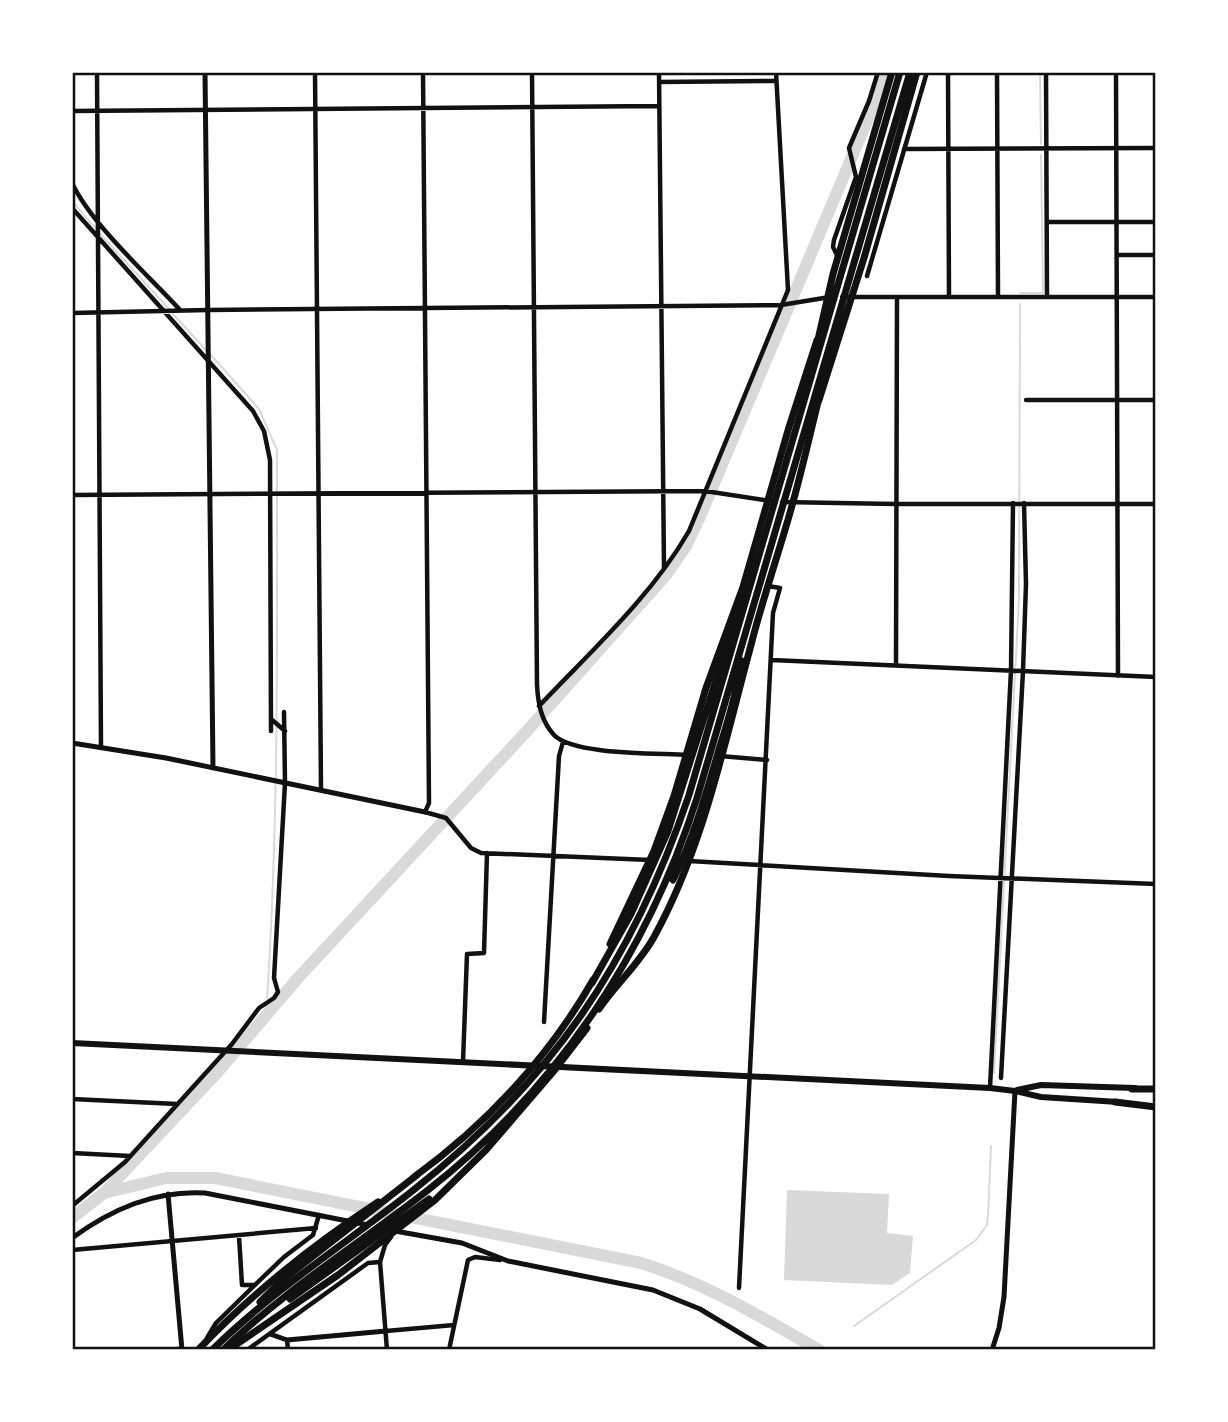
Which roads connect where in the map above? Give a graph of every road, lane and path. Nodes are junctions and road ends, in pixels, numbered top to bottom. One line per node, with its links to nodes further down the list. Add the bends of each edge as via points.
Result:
1 (97, 72): 26 (street)
2 (205, 72): 23 (street)
3 (315, 72): 24 (street)
4 (423, 72): 22 (street)
5 (532, 72): 20 (street)
6 (659, 72): 19 (street)
7 (776, 72): 18 (street)
8 (878, 72): 44 (street, via 849,148 856,177 833,247)
9 (892, 72): 65 (highway, via 826,300)
10 (899, 72): 44 (highway); 65 (highway)
11 (910, 72): 41 (highway); 69 (highway)
12 (917, 72): 69 (highway, via 864,258)
13 (927, 72): 30 (street)
14 (978, 72): 31 (street, via 948,73)
15 (997, 72): 32 (street)
16 (1046, 72): 27 (street)
17 (1116, 72): 28 (street)
18 (776, 81): 19 (street); 54 (street, via 789,279)
19 (659, 82): 21 (street)
20 (533, 106): 21 (street); 22 (street); 56 (street)
21 (659, 106): 55 (street)
22 (423, 108): 24 (street); 57 (street)
23 (205, 110): 24 (street); 26 (street); 60 (street)
24 (316, 110): 61 (street)
25 (72, 111): 26 (street)
26 (97, 111): 35 (street)
27 (1047, 148): 28 (street); 32 (street); 36 (street)
28 (1117, 148): 29 (street); 37 (street)
29 (1156, 148)
30 (904, 149): 31 (street); 40 (street)
31 (948, 149): 32 (street); 50 (street)
32 (997, 149): 51 (street)
33 (72, 183): 35 (street)
34 (72, 208): 39 (street)
35 (97, 220): 39 (street); 59 (street)
36 (1047, 222): 37 (street); 52 (street)
37 (1116, 222): 38 (street); 42 (street)
38 (1156, 222)
39 (97, 237): 58 (street); 63 (street)
40 (877, 240): 41 (street); 45 (street)
41 (862, 242): 48 (highway)
42 (1117, 255): 43 (street); 46 (street)
43 (1156, 255)
44 (843, 262): 47 (highway)
45 (867, 276)
46 (1117, 296): 52 (street); 53 (street); 67 (street)
47 (832, 297): 48 (street); 54 (street); 79 (highway)
48 (846, 297): 49 (street); 80 (highway)
49 (897, 297): 50 (street); 84 (street)
50 (949, 297): 51 (street)
51 (998, 297): 52 (street)
52 (1047, 297)
53 (1156, 297)
54 (781, 304): 55 (street); 71 (street)
55 (663, 306): 56 (street); 70 (street)
56 (534, 308): 57 (street); 73 (street)
57 (424, 309): 61 (street); 72 (street)
58 (161, 310): 59 (street); 63 (street); 64 (street)
59 (180, 310): 60 (street)
60 (208, 310): 61 (street); 64 (street)
61 (317, 310): 75 (street)
62 (72, 313): 63 (street)
63 (100, 313): 78 (street)
64 (208, 361): 74 (street, via 260,421 270,452); 77 (street)
65 (808, 387): 86 (highway)
66 (1026, 400): 67 (street)
67 (1118, 400): 68 (street); 85 (street)
68 (1156, 400)
69 (803, 439): 89 (highway)
70 (664, 491): 71 (street); 73 (street); 87 (street)
71 (705, 491): 79 (street); 87 (street, via 689,531)
72 (426, 492): 73 (street); 75 (street); 110 (street, via 429,803)
73 (537, 492): 96 (street)
74 (270, 494): 75 (street); 77 (street); 98 (street)
75 (320, 494): 109 (street)
76 (72, 495): 78 (street)
77 (209, 495): 78 (street); 107 (street)
78 (101, 496): 103 (street)
79 (768, 501): 80 (street); 104 (highway)
80 (793, 502): 84 (street); 88 (highway)
81 (1013, 503): 82 (street); 84 (street); 92 (street)
82 (1024, 503): 85 (street); 93 (street)
83 (1156, 504): 85 (street)
84 (895, 505): 91 (street)
85 (1117, 505): 94 (street)
86 (758, 560): 119 (highway, via 745,588 668,831 645,886); 160 (highway, via 672,845 634,930 597,994 539,1071 466,1147 278,1293)
87 (664, 569): 96 (street)
88 (767, 586): 90 (street, via 780,588 773,613); 105 (highway)
89 (748, 626): 120 (highway, via 732,709 690,840 636,953); 155 (highway, via 672,870 625,964 570,1048 514,1112 462,1161)
90 (772, 660): 91 (street); 106 (street)
91 (896, 665): 92 (street)
92 (1011, 670): 93 (street); 116 (street)
93 (1023, 671): 94 (street); 117 (street)
94 (1118, 676): 95 (street)
95 (1156, 677)
96 (539, 707): 101 (street, via 544,721)
97 (284, 712): 100 (street)
98 (270, 718): 99 (street); 100 (street)
99 (271, 731)
100 (285, 731): 108 (street)
101 (563, 742): 104 (street); 112 (street)
102 (72, 743): 103 (street)
103 (101, 748): 107 (street)
104 (687, 755): 105 (street); 113 (highway)
105 (722, 756): 106 (street); 114 (highway)
106 (767, 760): 115 (street)
107 (213, 768): 108 (street)
108 (283, 783): 109 (street); 123 (street, via 274,978 278,992 259,1008)
109 (321, 790): 110 (street)
110 (425, 812): 111 (street, via 441,815 471,848)
111 (487, 853): 112 (street); 124 (street, via 484,953 467,954)
112 (554, 856): 113 (street); 121 (street)
113 (650, 860): 119 (highway)
114 (688, 861): 115 (street); 120 (highway, via 653,938)
115 (762, 865): 116 (street); 127 (street)
116 (1002, 879): 117 (street); 129 (street)
117 (1012, 879): 118 (street); 128 (street)
118 (1156, 884)
119 (592, 982): 125 (highway)
120 (606, 1000): 126 (highway)
121 (544, 1022)
122 (72, 1043): 123 (main road)
123 (228, 1050): 124 (main road); 135 (street)
124 (463, 1062): 125 (main road)
125 (533, 1066): 126 (main road); 139 (highway, via 494,1110)
126 (558, 1067): 127 (main road); 141 (highway, via 471,1166)
127 (751, 1076): 129 (main road); 153 (street)
128 (1001, 1078)
129 (990, 1088): 132 (main road)
130 (1156, 1088): 131 (highway)
131 (1132, 1089): 132 (main road, via 1041,1085)
132 (1015, 1091): 134 (main road); 170 (street, via 1004,1297)
133 (72, 1099): 135 (street)
134 (1115, 1102): 136 (highway)
135 (177, 1104): 138 (street)
136 (1156, 1108)
137 (72, 1153): 138 (street)
138 (130, 1156): 142 (street)
139 (417, 1175): 159 (highway, via 336,1230 258,1292); 160 (highway, via 280,1282)
140 (168, 1194): 143 (street, via 205,1193); 147 (street, via 113,1212); 148 (street)
141 (432, 1199): 155 (highway); 160 (highway, via 338,1275)
142 (72, 1206)
143 (320, 1215): 144 (street); 145 (street)
144 (316, 1228): 146 (street); 152 (street)
145 (396, 1231): 150 (street, via 462,1243); 151 (street)
146 (239, 1236): 148 (street); 152 (street, via 242,1285)
147 (72, 1238)
148 (172, 1241): 149 (street); 162 (street)
149 (72, 1250)
150 (508, 1261): 154 (street, via 468,1260); 169 (street, via 667,1295)
151 (380, 1262): 156 (street); 157 (street, via 368,1263)
152 (255, 1285): 159 (street, via 216,1323)
153 (739, 1288)
154 (454, 1325): 156 (street); 168 (street)
155 (244, 1331): 160 (highway)
156 (386, 1331): 158 (street); 167 (street)
157 (270, 1334): 158 (street); 165 (street)
158 (287, 1340): 166 (street)
159 (205, 1342): 163 (highway)
160 (223, 1348): 164 (highway)
161 (167, 1350): 162 (street)
162 (182, 1350)
163 (198, 1350)
164 (212, 1350)
165 (247, 1350)
166 (288, 1350)
167 (387, 1350)
168 (449, 1350)
169 (768, 1350)
170 (992, 1350)

